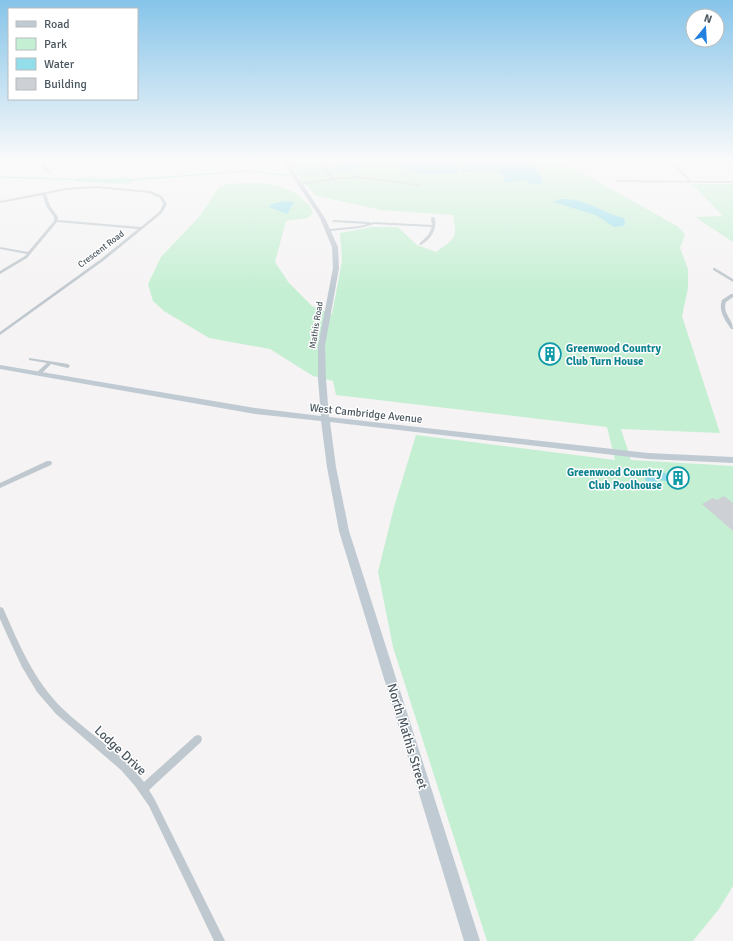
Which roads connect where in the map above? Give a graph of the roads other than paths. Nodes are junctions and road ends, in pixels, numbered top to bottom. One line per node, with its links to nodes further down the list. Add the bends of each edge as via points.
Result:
1 (47, 203): 5 (street)
2 (164, 203): 9 (street, Crescent Road, via 161,212)
3 (312, 203): 10 (street, Mathis Road)
4 (433, 218): 8 (street)
5 (56, 221): 9 (street); 13 (street)
6 (334, 221): 7 (street)
7 (374, 223): 8 (street); 10 (street)
8 (434, 226): 11 (street, via 434,231)
9 (142, 228): 19 (street, Crescent Road)
10 (330, 230): 25 (street, Mathis Road, via 337,261 322,340 321,370)
11 (421, 244)
12 (0, 248): 13 (street)
13 (30, 253): 15 (street)
14 (714, 269): 16 (street)
15 (0, 273)
16 (733, 281)
17 (733, 296): 18 (street, via 724,301 722,307)
18 (733, 328)
19 (0, 334)
20 (30, 359): 21 (street)
21 (50, 363): 22 (street); 24 (street)
22 (68, 366)
23 (0, 368): 24 (street, West Cambridge Avenue)
24 (38, 374): 25 (street, West Cambridge Avenue, via 234,408)
25 (326, 419): 26 (street, West Cambridge Avenue, via 648,456); 29 (street, Mathis Road)
26 (733, 460)
27 (49, 463): 28 (street)
28 (0, 486)
29 (344, 531): 34 (street, North Mathis Street)
30 (0, 610): 32 (street, Lodge Drive, via 18,651 44,694 59,711 124,766)
31 (198, 739): 32 (street)
32 (143, 789): 33 (street, Lodge Drive)
33 (220, 941)
34 (472, 941)

